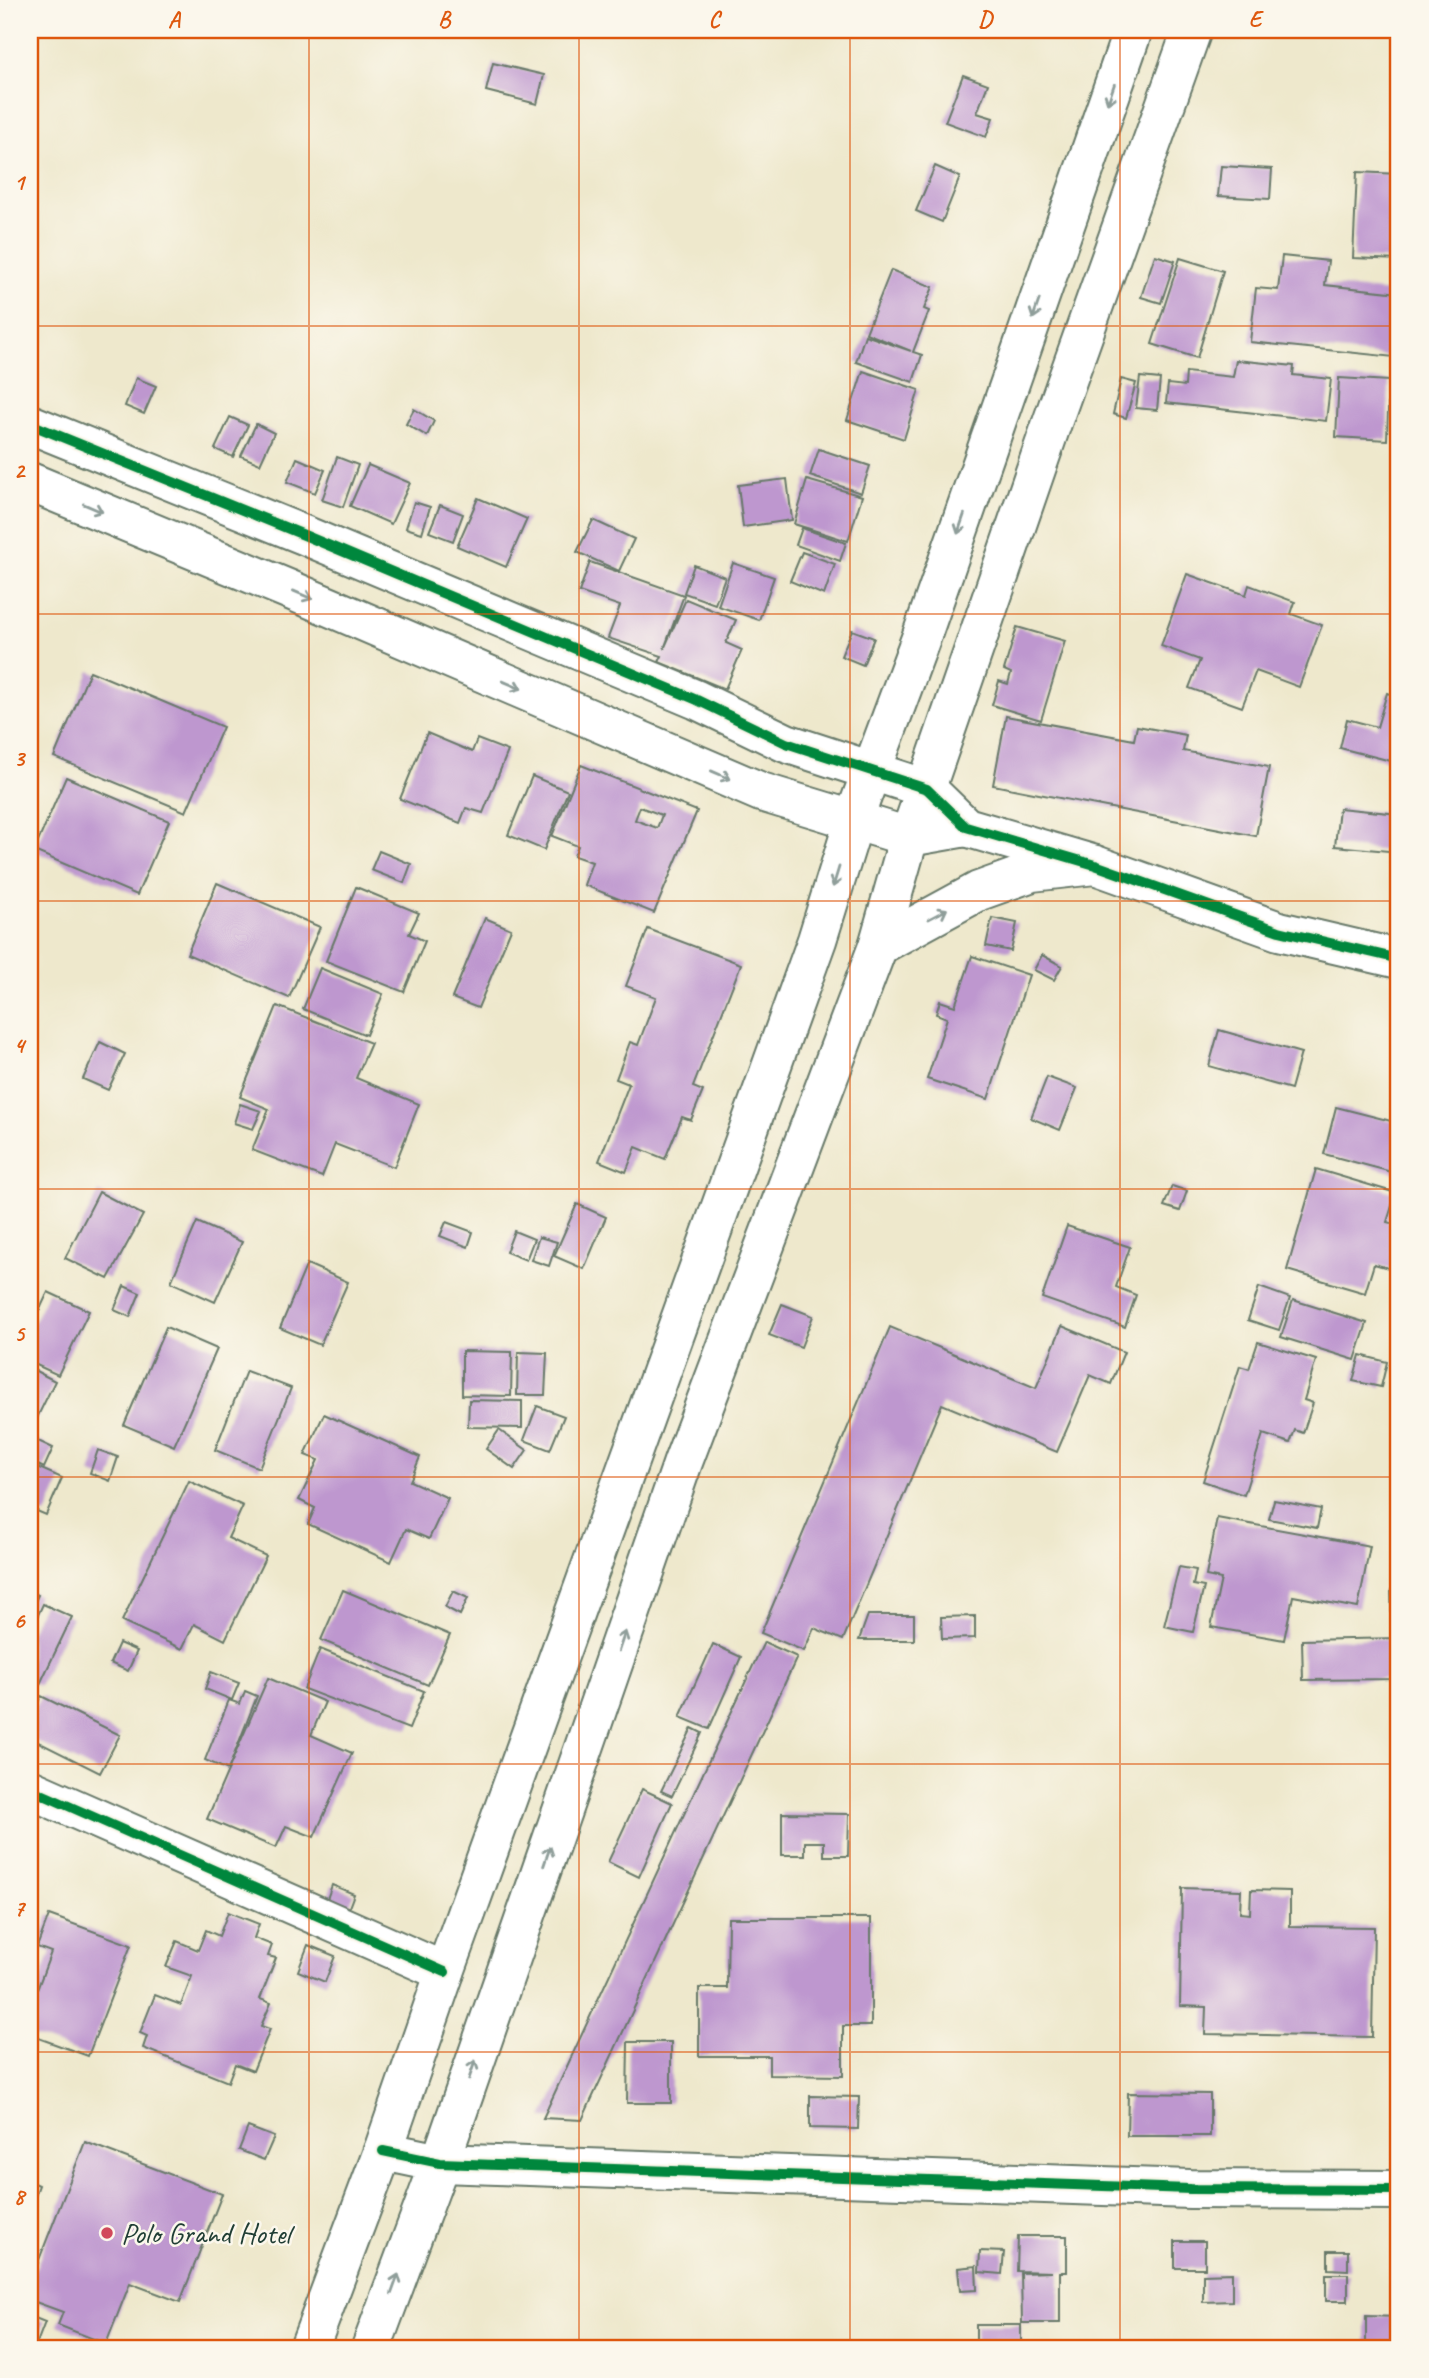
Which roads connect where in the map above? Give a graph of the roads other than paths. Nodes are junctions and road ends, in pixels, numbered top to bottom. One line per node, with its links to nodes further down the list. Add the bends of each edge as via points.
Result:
1 (1133, 30): 5 (main road, one-way to 5)
2 (1192, 30): 6 (main road)
3 (30, 424): 5 (main road, via 697,700 786,743)
4 (30, 482): 7 (main road, one-way to 7, via 761,792)
5 (871, 771): 6 (main road); 7 (main road)
6 (927, 789): 8 (main road); 9 (main road)
7 (854, 821): 9 (main road); 14 (main road, one-way to 14, via 798,992)
8 (966, 827): 9 (main road); 10 (main road)
9 (909, 837): 11 (main road)
10 (1095, 865): 11 (main road, one-way to 10, via 979,891 1032,873); 12 (main road, via 1279,931)
11 (878, 946): 16 (main road, one-way to 11, via 683,1462)
12 (1399, 959)
13 (30, 1789): 14 (main road)
14 (444, 1972): 15 (main road)
15 (383, 2151): 16 (main road); 18 (main road)
16 (439, 2163): 17 (main road, via 1177,2189); 19 (main road, one-way to 16)
17 (1399, 2190)
18 (309, 2348)
19 (371, 2348)

